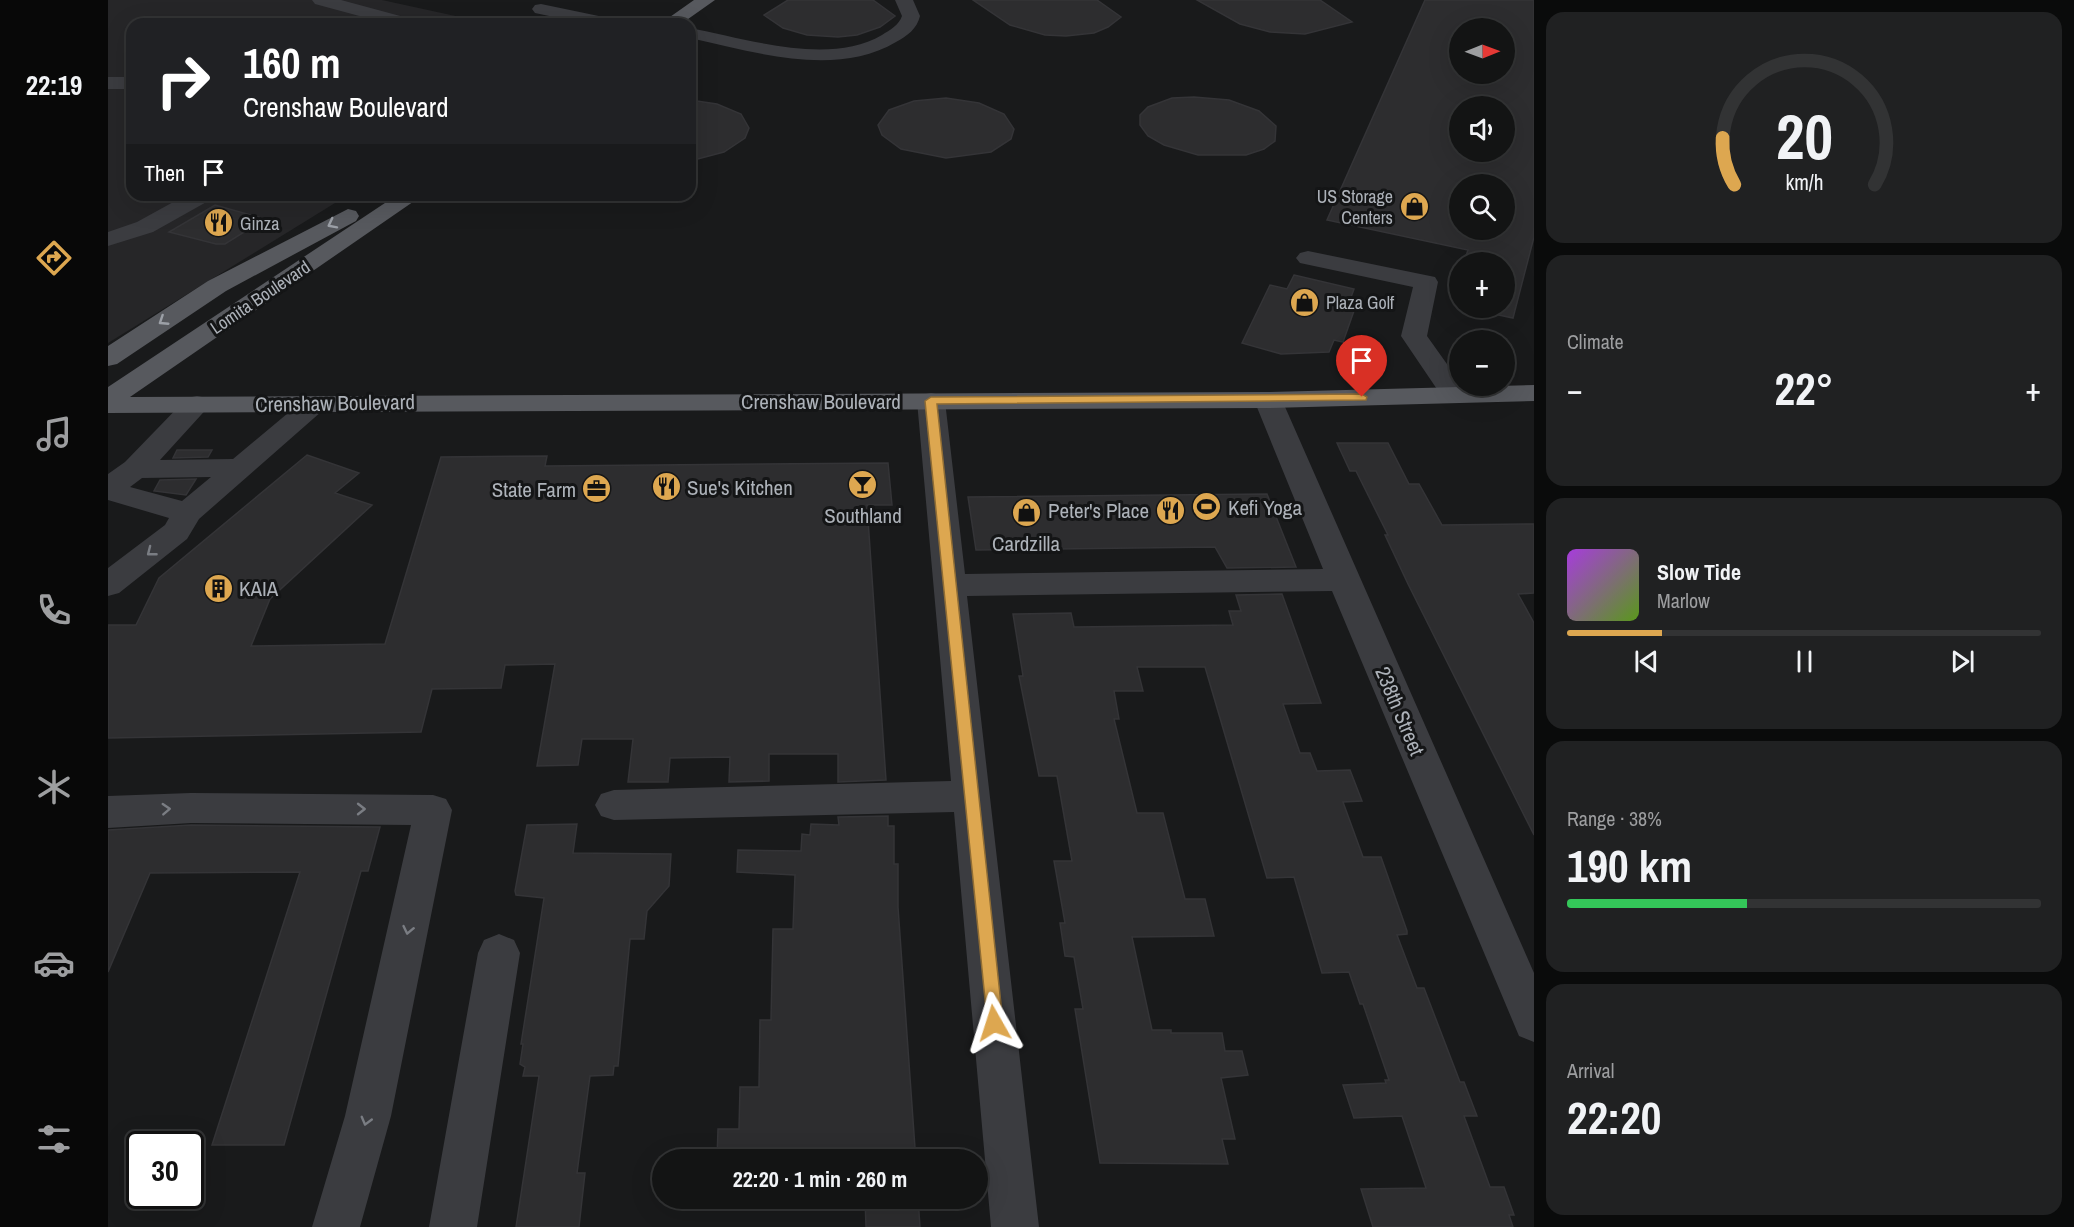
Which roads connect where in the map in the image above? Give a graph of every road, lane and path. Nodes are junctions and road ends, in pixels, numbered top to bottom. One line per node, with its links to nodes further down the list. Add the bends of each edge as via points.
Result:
1 (321, 0): 5 (street)
2 (706, 0): 7 (main road)
3 (904, 0): 8 (street, via 911,16 904,28 880,45 848,52 804,55)
4 (541, 9): 6 (street)
5 (387, 18)
6 (584, 18)
7 (678, 18)
8 (696, 34)
9 (126, 82): 10 (street)
10 (108, 83)
11 (192, 201): 14 (street, via 156,222)
12 (388, 201): 16 (main road, one-way to 16, via 360,210 274,254)
13 (403, 201): 21 (main road, Lomita Boulevard)
14 (108, 239)
15 (1308, 258): 17 (street, via 1426,282 1414,336)
16 (108, 358)
17 (1449, 386)
18 (1515, 393): 19 (main road, Crenshaw Boulevard)
19 (1534, 393)
20 (1449, 395): 22 (main road, Crenshaw Boulevard)
21 (108, 399)
22 (1268, 400): 23 (main road, Crenshaw Boulevard); 31 (street, 238th Street)
23 (931, 401): 24 (main road, Crenshaw Boulevard); 33 (street)
24 (316, 404): 26 (main road, Crenshaw Boulevard); 27 (street)
25 (108, 405): 26 (main road, Crenshaw Boulevard)
26 (197, 405): 28 (street)
27 (238, 468): 28 (street); 30 (street)
28 (135, 469): 29 (street)
29 (108, 489): 30 (street)
30 (187, 513): 32 (street, one-way to 32, via 176,532)
31 (1343, 580): 33 (street); 38 (street, 238th Street)
32 (108, 585)
33 (950, 585): 34 (street)
34 (971, 796): 35 (street); 41 (street)
35 (614, 805)
36 (108, 812): 39 (street, one-way to 39, via 191,808 433,810 368,1116)
37 (499, 953): 40 (street)
38 (1534, 1022)
39 (336, 1227)
40 (453, 1227)
41 (1015, 1227)

